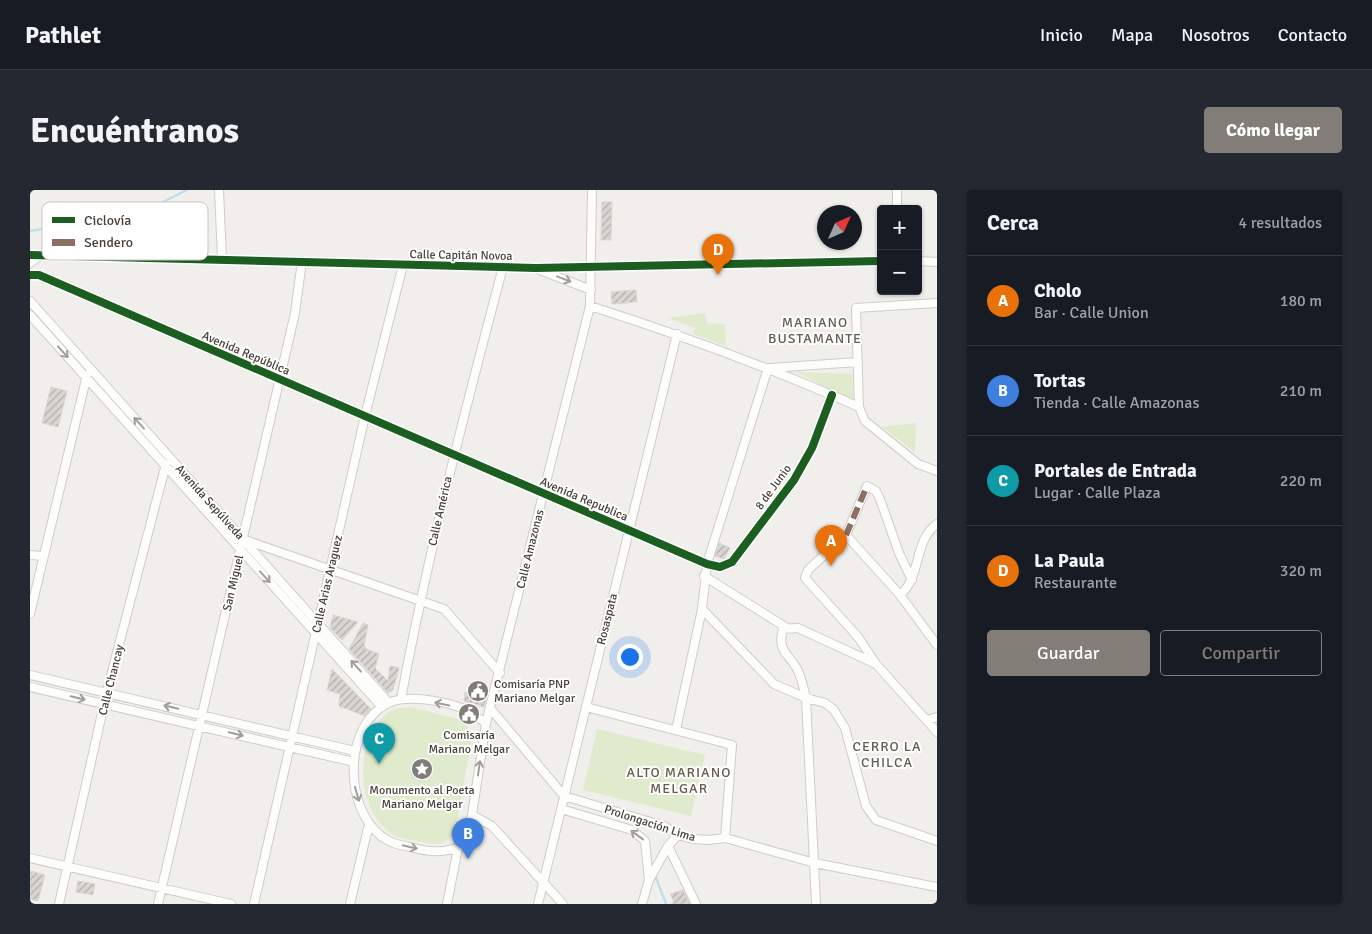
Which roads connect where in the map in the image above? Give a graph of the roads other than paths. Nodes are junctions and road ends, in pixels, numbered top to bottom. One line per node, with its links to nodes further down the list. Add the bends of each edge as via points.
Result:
1 (219, 190): 8 (street)
2 (592, 190): 16 (street, Calle Amazonas)
3 (896, 190): 4 (street)
4 (897, 205)
5 (41, 254): 6 (street, Calle Capitán Novoa); 13 (street)
6 (30, 255)
7 (208, 259): 8 (street, Calle Capitán Novoa)
8 (222, 259): 9 (street, Calle Capitán Novoa)
9 (302, 261): 14 (street, Calle Capitán Novoa); 29 (street, San Miguel, via 295,313)
10 (922, 261): 12 (street)
11 (877, 262): 16 (street, Calle Capitán Novoa)
12 (937, 262)
13 (30, 263)
14 (403, 265): 15 (street, Calle Capitán Novoa); 32 (street, Calle Arias Araguez)
15 (503, 267): 17 (street, Calle Capitán Novoa); 33 (street, Calle América)
16 (592, 267): 17 (street, Calle Capitán Novoa); 19 (street, Calle Amazonas)
17 (536, 268): 19 (street, Calle Capitán Novoa, one-way to 19)
18 (30, 276): 29 (street, Avenida República, via 39,275)
19 (591, 290): 22 (street, Calle Amazonas)
20 (30, 301): 27 (street, Avenida Sepúlveda)
21 (937, 304): 25 (street, via 856,308)
22 (590, 306): 24 (street); 37 (street, Calle Amazonas)
23 (30, 316): 28 (street, Avenida Sepúlveda, one-way to 28)
24 (677, 334): 26 (street); 39 (street, Rosaspata)
25 (858, 362): 26 (street); 31 (street)
26 (768, 368): 30 (street); 45 (street)
27 (92, 370): 28 (street); 34 (street, Avenida Sepúlveda, one-way to 27)
28 (85, 377): 35 (street, Avenida Sepúlveda); 44 (street)
29 (279, 379): 32 (street, Avenida República); 41 (street, San Miguel)
30 (832, 395): 31 (street); 45 (street, 8 de Junio, via 812,448 794,480 732,562 720,566)
31 (859, 407): 36 (street, via 865,421 918,464)
32 (365, 416): 33 (street, Avenida República); 46 (street, Calle Arias Araguez)
33 (453, 455): 37 (street, Avenida Republica); 50 (street, Calle América)
34 (172, 459): 35 (street); 41 (street, Avenida Sepúlveda)
35 (165, 466): 42 (street, Avenida Sepúlveda); 61 (street, Calle Chancay)
36 (937, 471)
37 (544, 493): 39 (street, Avenida Republica); 58 (street, Calle Amazonas)
38 (937, 524): 48 (street, via 925,538)
39 (629, 530): 45 (street, Avenida Republica); 66 (street, Rosaspata)
40 (846, 534): 48 (street, via 867,486 880,499); 49 (street); 57 (street, via 808,570 805,578 858,637)
41 (243, 539): 42 (street, San Miguel); 46 (street); 53 (street, Avenida Sepúlveda)
42 (240, 550): 55 (street, Avenida Sepúlveda, one-way to 55); 68 (street, San Miguel)
43 (30, 555): 44 (street)
44 (43, 556): 52 (street)
45 (706, 564): 47 (street)
46 (330, 570): 50 (street); 53 (street, Calle Arias Araguez)
47 (704, 576): 51 (street); 54 (street)
48 (912, 580): 49 (street)
49 (900, 595): 56 (street)
50 (419, 601): 58 (street, via 444,610); 63 (street, Calle América)
51 (702, 609): 62 (street, via 774,684); 73 (street)
52 (30, 614)
53 (318, 624): 55 (street, Calle Arias Araguez); 65 (street, Avenida Sepúlveda, one-way to 53)
54 (787, 628): 57 (street, via 798,628); 62 (street, via 783,629 781,644 786,657 798,670)
55 (316, 633): 65 (street, Avenida Sepúlveda); 75 (street, Calle Arias Araguez)
56 (937, 645)
57 (876, 664): 70 (street)
58 (500, 673): 67 (street, Calle Amazonas)
59 (30, 674): 61 (street)
60 (30, 687): 64 (street, one-way to 64)
61 (108, 691): 64 (street, Calle Chancay); 68 (street, one-way to 61)
62 (806, 698): 85 (street, via 825,703 841,718 866,806 876,820); 89 (street)
63 (402, 699): 65 (street); 71 (street, one-way to 63, via 460,708 416,698)
64 (105, 704): 72 (street); 90 (street, Calle Chancay)
65 (386, 705): 77 (street, via 371,718)
66 (586, 707): 73 (street); 79 (street, Rosaspata)
67 (490, 708): 71 (street, Calle Amazonas); 79 (street)
68 (203, 714): 72 (street, San Miguel); 75 (street)
69 (937, 717): 70 (street)
70 (927, 720): 74 (street)
71 (486, 723): 81 (street, Calle Amazonas, one-way to 71)
72 (200, 726): 76 (street, one-way to 76); 94 (street, San Miguel)
73 (676, 730): 84 (street, via 732,745)
74 (937, 732)
75 (292, 734): 76 (street, Calle Arias Araguez); 77 (street)
76 (290, 746): 78 (street); 98 (street, Calle Arias Araguez)
77 (355, 751): 78 (street)
78 (354, 762): 82 (street, one-way to 82, via 354,782)
79 (564, 796): 80 (street, Rosaspata); 83 (street, Prolongación Lima, via 664,826)
80 (561, 809): 91 (street, one-way to 80, via 645,841 632,830); 92 (street, Rosaspata)
81 (472, 815): 87 (street, Calle Amazonas, via 466,836); 92 (street, via 492,826)
82 (369, 824): 87 (street, one-way to 87, via 389,842 431,852); 99 (street)
83 (678, 835): 84 (street, Prolongación Lima, via 708,840); 86 (street)
84 (725, 838): 89 (street, Prolongación Lima)
85 (937, 841)
86 (668, 846): 91 (street); 104 (street)
87 (458, 848): 100 (street, Calle Amazonas)
88 (30, 858): 90 (street)
89 (815, 862): 93 (street, Prolongación Lima); 105 (street)
90 (68, 866): 94 (street); 95 (street, Calle Chancay)
91 (649, 880): 103 (street)
92 (542, 882): 101 (street, Rosaspata); 102 (street)
93 (937, 887)
94 (162, 889): 96 (street, San Miguel); 97 (street)
95 (59, 904)
96 (158, 904)
97 (231, 904)
98 (254, 904)
99 (350, 904)
100 (447, 904)
101 (538, 904)
102 (563, 904)
103 (642, 904)
104 (696, 904)
105 (816, 904)

